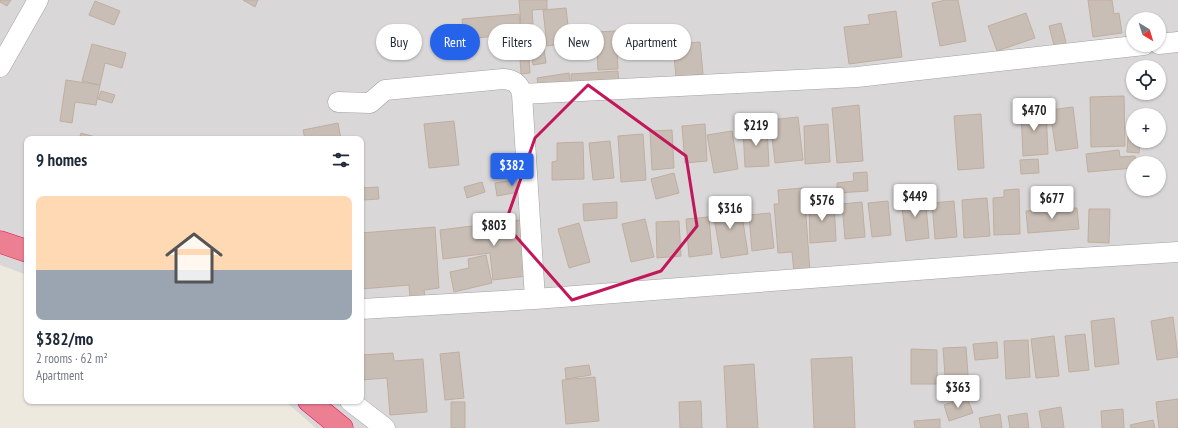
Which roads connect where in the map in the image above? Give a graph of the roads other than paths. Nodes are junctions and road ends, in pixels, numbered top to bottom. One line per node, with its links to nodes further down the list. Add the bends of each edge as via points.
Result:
1 (38, 0): 5 (street)
2 (1178, 42): 3 (street)
3 (1166, 43)
4 (1126, 47): 6 (street, via 857,77)
5 (0, 67)
6 (522, 94): 7 (street, via 516,82 503,79 385,90 370,103); 11 (street)
7 (338, 102)
8 (0, 242): 9 (highway)
9 (24, 250)
10 (1178, 252): 11 (street, via 1064,258)
11 (535, 299): 12 (street)
12 (364, 310)
13 (313, 404): 15 (highway)
14 (354, 404): 16 (street)
15 (342, 428)
16 (385, 428)

